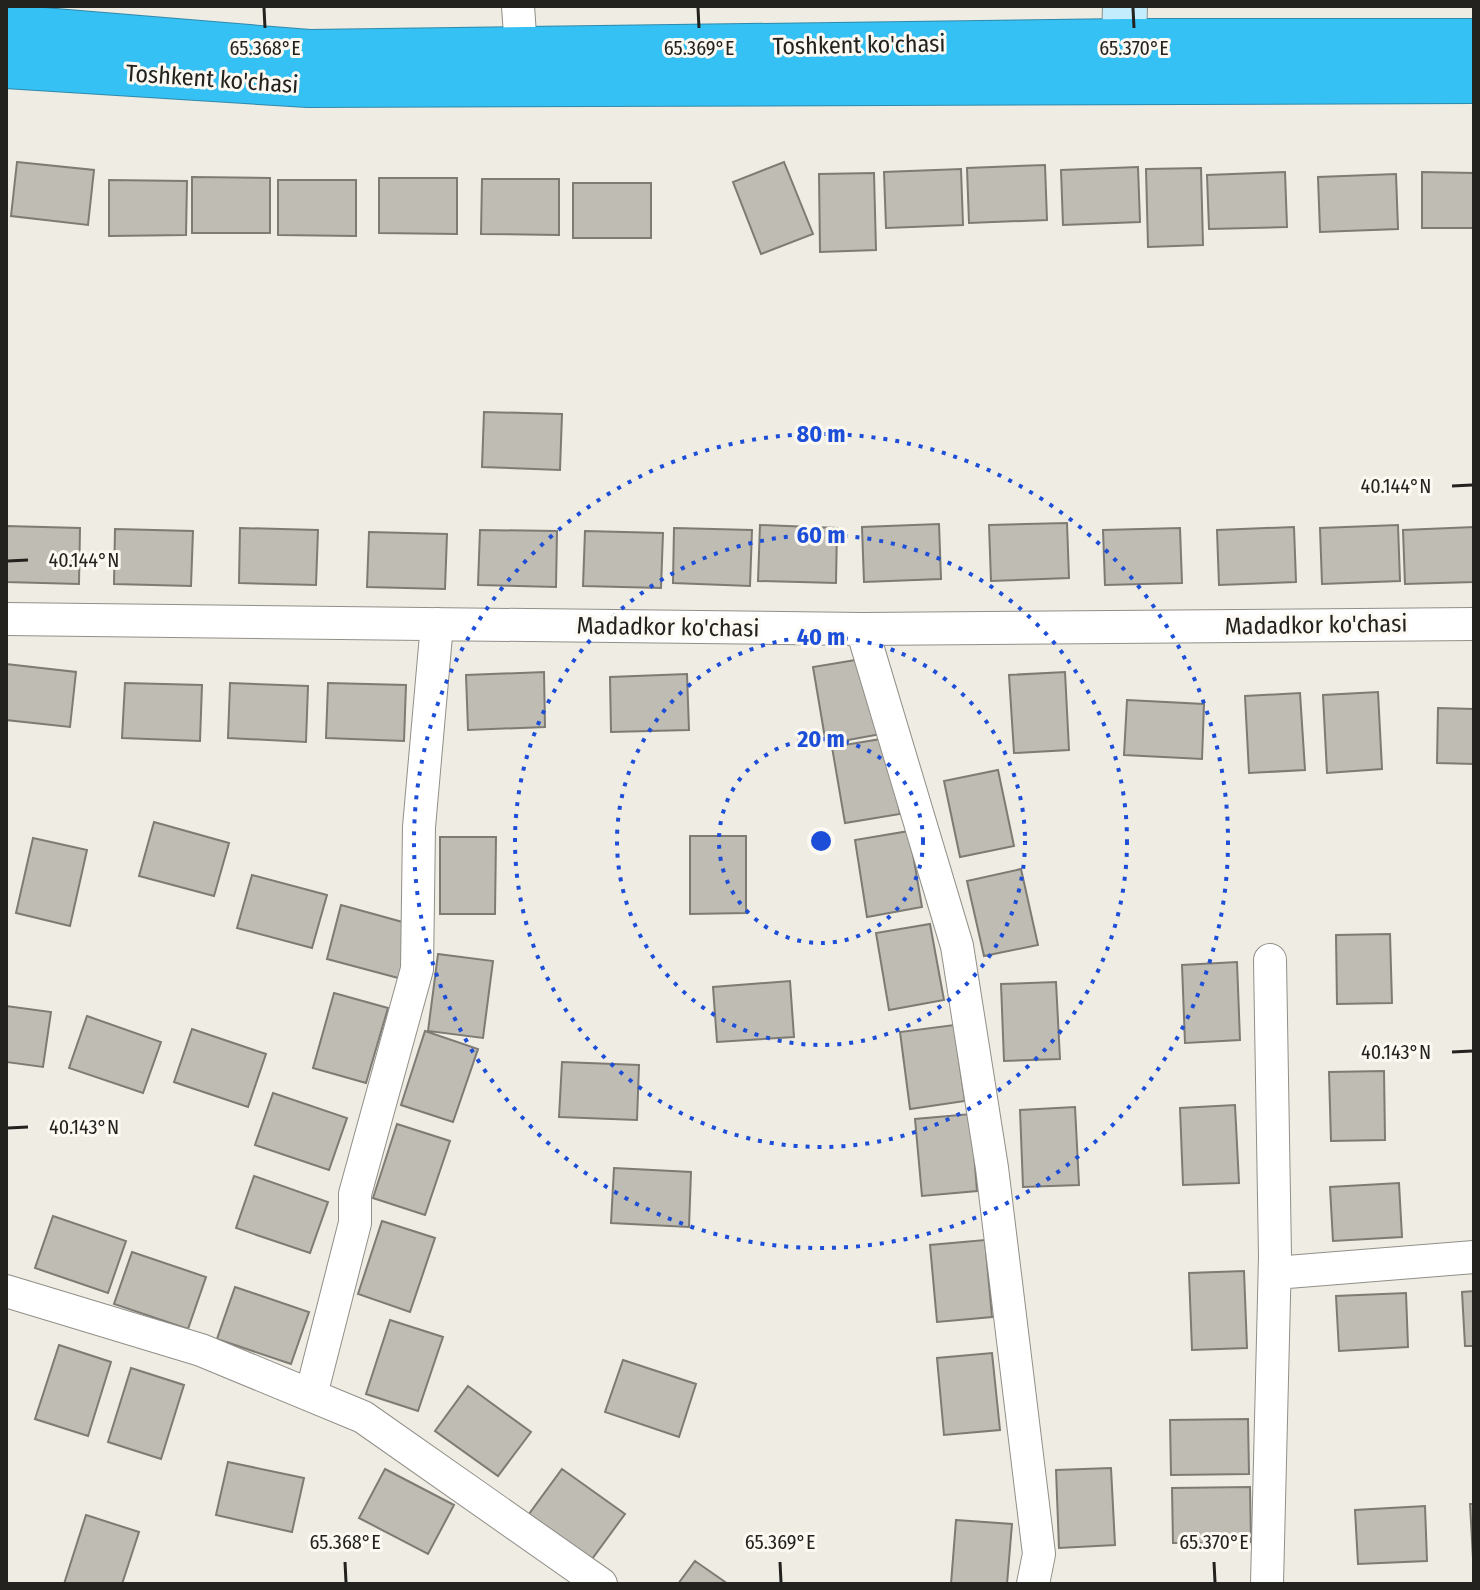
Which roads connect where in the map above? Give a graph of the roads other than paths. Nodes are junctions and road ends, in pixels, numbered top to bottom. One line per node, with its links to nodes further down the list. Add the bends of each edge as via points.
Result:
1 (518, 6): 5 (street)
2 (6, 27): 5 (highway, Toshkent ko'chasi, via 309,52)
3 (1474, 41): 4 (highway, Toshkent ko'chasi)
4 (1124, 44): 5 (highway, Toshkent ko'chasi); 6 (highway, Toshkent ko'chasi, via 308,85); 7 (highway, Toshkent ko'chasi)
5 (521, 49)
6 (6, 66)
7 (1474, 81)
8 (6, 619): 9 (street, Madadkor ko'chasi)
9 (437, 624): 11 (street, Madadkor ko'chasi); 16 (street, via 419,827 417,969 355,1194 355,1223)
10 (1474, 624): 11 (street, Madadkor ko'chasi)
11 (862, 629): 18 (street, via 957,946 992,1168 1039,1554)
12 (1270, 960): 14 (street)
13 (1474, 1257): 14 (street)
14 (1275, 1273): 19 (street)
15 (6, 1291): 16 (street, via 201,1350)
16 (311, 1395): 17 (street, via 363,1417)
17 (601, 1584)
18 (1033, 1584)
19 (1267, 1584)

